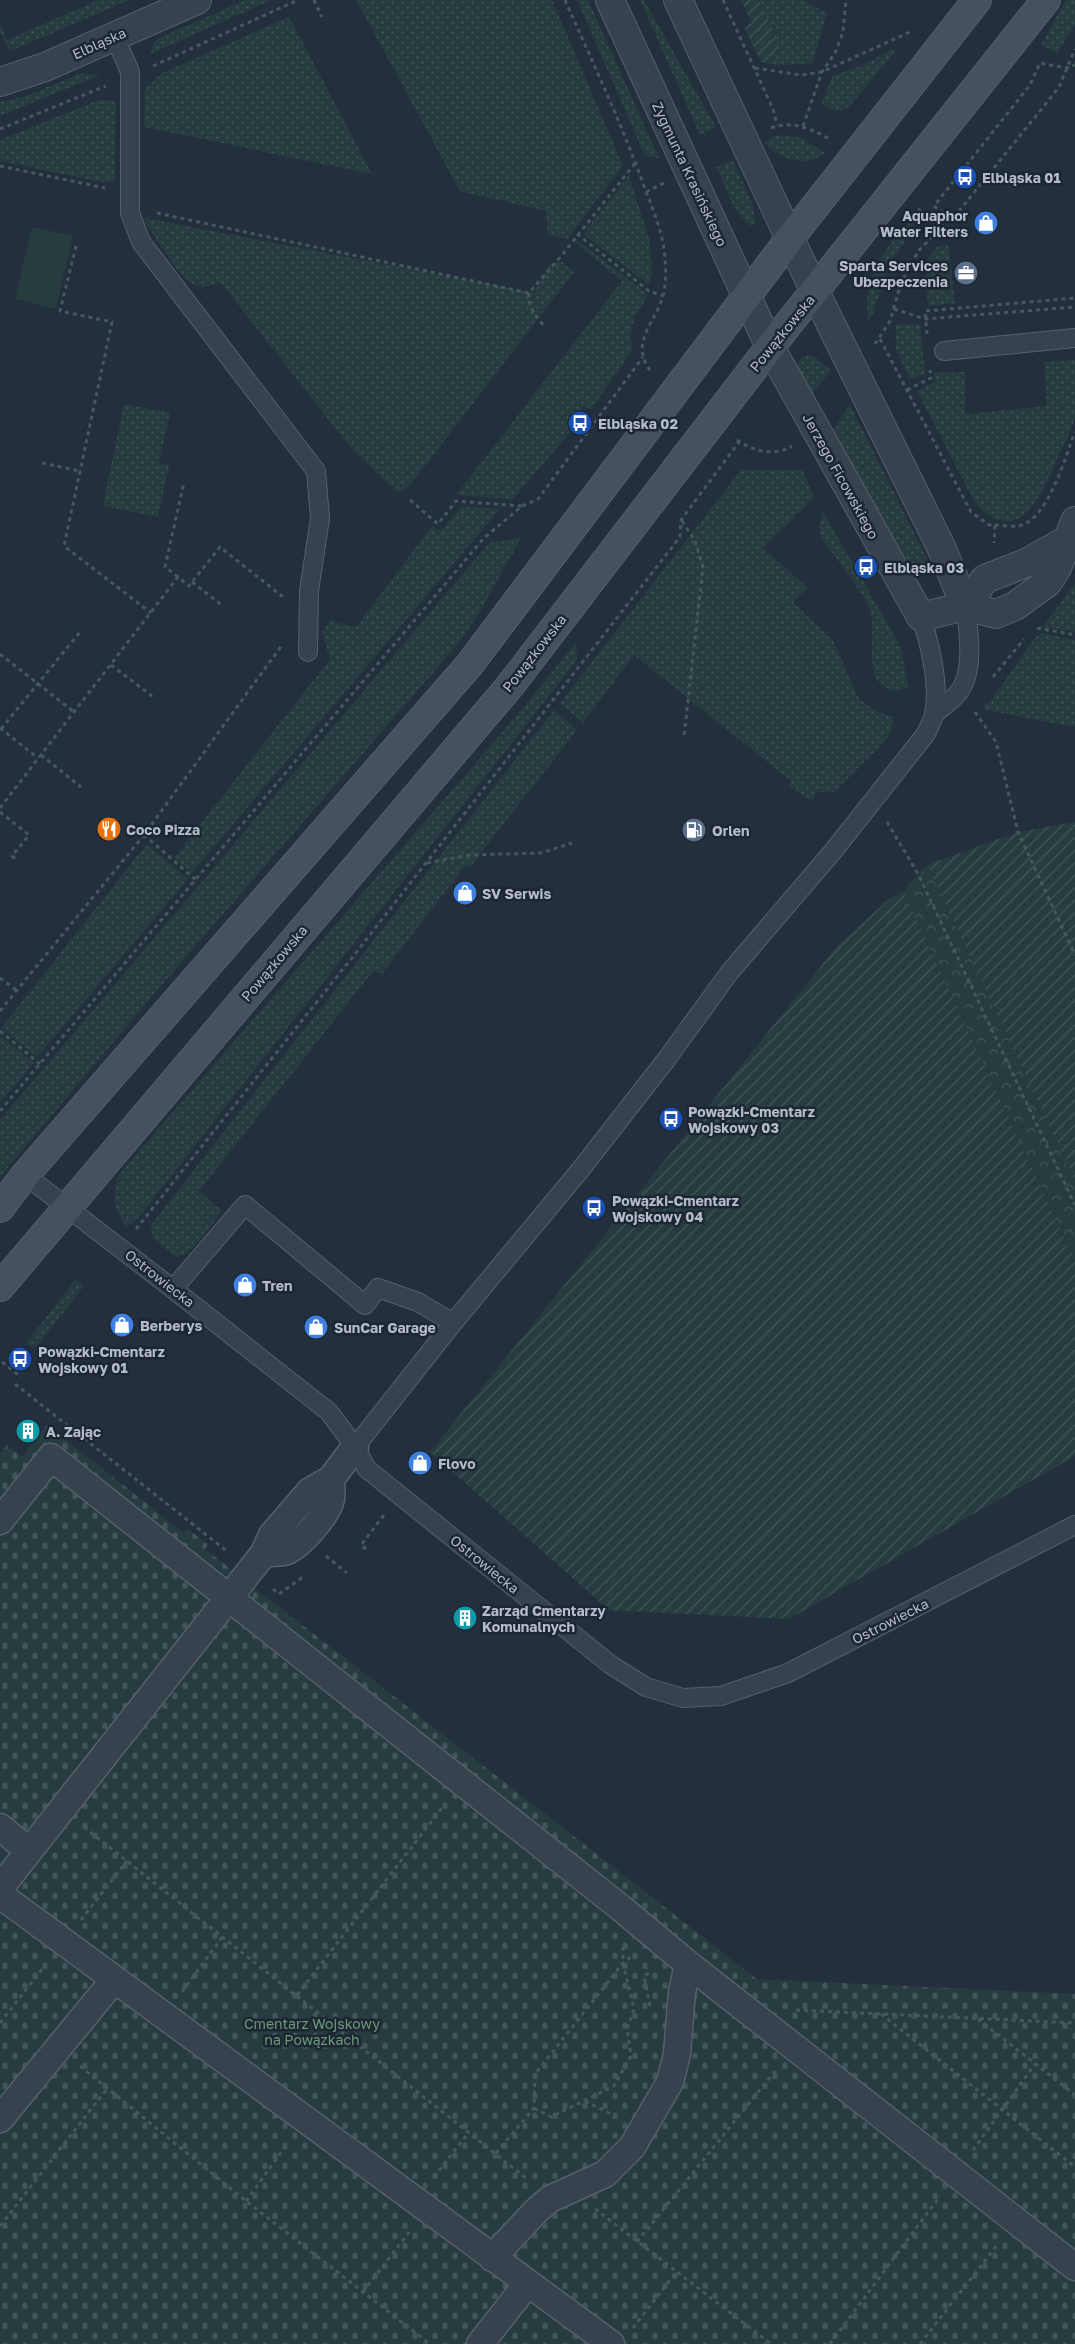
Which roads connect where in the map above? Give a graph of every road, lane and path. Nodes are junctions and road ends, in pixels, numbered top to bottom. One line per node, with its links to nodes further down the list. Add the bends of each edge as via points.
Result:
1 (197, 0): 13 (street, Elbląska)
2 (298, 0): 16 (path)
3 (314, 0): 11 (path)
4 (565, 0): 27 (path)
5 (610, 0): 41 (street, Zygmunta Krasińskiego)
6 (678, 0): 36 (street)
7 (723, 0): 17 (path)
8 (846, 0): 19 (path, via 843,32 835,54)
9 (977, 0): 36 (main road)
10 (1046, 0): 38 (main road, Powązkowska)
11 (322, 17)
12 (921, 27): 19 (path)
13 (115, 36): 20 (street, Elbląska, via 45,67); 31 (lane, via 130,72)
14 (1075, 49): 18 (path)
15 (1075, 65): 18 (path)
16 (151, 67)
17 (755, 68): 19 (path, via 801,75); 22 (path)
18 (1067, 68): 33 (path, via 1044,106); 33 (path, via 1040,63 1030,85 934,206)
19 (822, 72): 23 (path)
20 (0, 82)
21 (113, 84): 24 (path)
22 (777, 125): 23 (path); 25 (path)
23 (803, 126): 26 (path)
24 (0, 128)
25 (764, 130)
26 (838, 145)
27 (636, 162): 30 (path); 35 (path)
28 (0, 166): 31 (path, via 114,190)
29 (671, 180): 30 (path)
30 (646, 192): 40 (path, via 662,236 665,260)
31 (130, 197): 39 (path, via 160,214); 81 (lane, via 134,227 142,242 316,471 320,518 309,591)
32 (921, 211): 34 (path)
33 (950, 218): 34 (path)
34 (940, 227): 44 (path, via 909,264)
35 (577, 234): 39 (path); 40 (path, via 648,291)
36 (790, 237): 38 (street); 41 (main road)
37 (76, 246): 59 (path, via 60,311 112,322)
38 (815, 292): 50 (main road, Powązkowska); 71 (street, via 942,548)
39 (529, 294): 46 (path, via 529,303)
40 (663, 296): 52 (path, via 643,339)
41 (746, 296): 50 (street, Zygmunta Krasińskiego); 110 (main road, via 470,664)
42 (1075, 298): 45 (path)
43 (1075, 307): 44 (path, via 926,319)
44 (894, 309): 48 (path)
45 (925, 310)
46 (546, 328)
47 (1075, 338): 51 (lane)
48 (880, 339): 49 (path); 64 (path, via 971,512 989,525)
49 (876, 342)
50 (770, 347): 74 (street, Jerzego Ficowskiego); 112 (main road, Powązkowska, via 509,687)
51 (944, 351)
52 (643, 357): 53 (path); 62 (path, via 538,499)
53 (651, 372)
54 (1075, 432): 64 (path, via 1043,509 1019,526)
55 (733, 436): 56 (path)
56 (739, 442): 57 (path, via 765,452); 63 (path)
57 (793, 444)
58 (42, 463): 59 (path)
59 (80, 471): 73 (path, via 64,546)
60 (184, 482): 67 (path, via 165,567)
61 (410, 500): 62 (path, via 438,524 456,501)
62 (522, 506): 102 (path, via 484,538)
63 (681, 520): 91 (path, via 694,541 703,567); 101 (path, via 680,537)
64 (995, 525): 66 (path, via 993,538)
65 (1071, 530): 66 (street, via 1026,563); 72 (street, via 1057,568 1048,582)
66 (1003, 572): 71 (street, via 985,580)
67 (178, 577): 68 (path, via 189,586); 73 (path)
68 (192, 582): 69 (path, via 220,547); 70 (path)
69 (284, 597)
70 (223, 606)
71 (965, 606): 72 (street, via 996,614); 74 (street); 89 (lane, via 970,650 966,672 959,693)
72 (1015, 606): 80 (path)
73 (151, 612): 83 (path)
74 (921, 617): 89 (lane, via 934,662)
75 (1040, 620): 78 (path, via 1034,628)
76 (80, 632): 85 (path)
77 (1029, 634): 80 (path)
78 (1075, 636)
79 (286, 639): 98 (path)
80 (1024, 639): 84 (path)
81 (308, 652)
82 (0, 654): 85 (path)
83 (111, 664): 86 (path); 88 (path)
84 (993, 678)
85 (38, 683): 88 (path); 90 (path)
86 (152, 696)
87 (973, 710): 103 (path, via 996,742 1018,832)
88 (74, 712): 92 (path)
89 (934, 714): 94 (lane, via 925,735)
90 (1, 728): 92 (path)
91 (684, 737)
92 (40, 756): 93 (path); 95 (path)
93 (81, 787)
94 (874, 800): 111 (path, via 918,874); 117 (lane, via 729,973 581,1169)
95 (1, 803): 96 (path)
96 (0, 808)
97 (0, 812): 100 (path, via 29,835 12,856)
98 (144, 834): 102 (path); 105 (path)
99 (572, 843): 101 (path, via 541,853 470,855)
100 (17, 860)
101 (427, 863): 114 (path)
102 (196, 880): 108 (path)
103 (1075, 955)
104 (0, 978): 105 (path)
105 (16, 990): 106 (path)
106 (0, 1011)
107 (0, 1032): 108 (path)
108 (40, 1064): 109 (path)
109 (0, 1111)
110 (25, 1175): 112 (lane, Ostrowiecka); 113 (main road)
111 (1075, 1205)
112 (66, 1206): 115 (main road, Powązkowska); 116 (lane, Ostrowiecka)
113 (0, 1208)
114 (131, 1235)
115 (0, 1287)
116 (173, 1288): 117 (lane, via 245,1205 365,1304 378,1288 418,1302); 121 (lane, Ostrowiecka, via 329,1412)
117 (453, 1323): 121 (lane)
118 (2, 1362): 119 (path)
119 (21, 1377)
120 (15, 1384): 127 (path)
121 (356, 1446): 124 (lane, Ostrowiecka, via 367,1469 611,1665 646,1687 683,1698 722,1696 788,1673); 127 (street, via 331,1479 310,1491 272,1535)
122 (387, 1511): 125 (path, via 361,1545)
123 (0, 1521): 130 (street, via 51,1457)
124 (1075, 1525)
125 (366, 1549)
126 (322, 1554): 128 (path)
127 (257, 1561): 129 (path, via 279,1594); 130 (street)
128 (347, 1573)
129 (306, 1574)
130 (228, 1598): 131 (street); 132 (street)
131 (462, 1783): 143 (street); 146 (path)
132 (62, 1810): 134 (street); 135 (path)
133 (0, 1827): 134 (street)
134 (29, 1851): 136 (street)
135 (127, 1861): 138 (path); 139 (path)
136 (0, 1888)
137 (0, 1896): 145 (street)
138 (79, 1922)
139 (223, 1936): 146 (path); 150 (path)
140 (50, 1958): 152 (path)
141 (628, 1959): 142 (path)
142 (623, 1963): 159 (path, via 634,2009 627,2029 631,2056 614,2086); 160 (path, via 534,2074)
143 (688, 1964): 154 (street); 169 (street, via 676,2054 670,2082 661,2101 618,2163 604,2174)
144 (653, 1971): 147 (path, via 644,1976)
145 (114, 1980): 150 (street); 155 (street)
146 (297, 1995): 165 (path)
147 (650, 2008)
148 (795, 2010): 149 (path)
149 (880, 2014): 151 (path); 162 (path)
150 (164, 2016): 164 (street)
151 (978, 2019): 153 (path); 156 (path)
152 (0, 2023)
153 (1075, 2023)
154 (795, 2046): 168 (street); 174 (path)
155 (58, 2048): 157 (path); 163 (street)
156 (1035, 2064): 158 (path); 162 (path)
157 (106, 2090): 170 (path); 173 (path)
158 (1075, 2095)
159 (584, 2101): 160 (path, via 551,2117); 161 (path, via 618,2117)
160 (534, 2108): 166 (path)
161 (622, 2109)
162 (1002, 2109): 167 (path); 168 (path)
163 (0, 2119)
164 (304, 2120): 170 (path); 171 (street)
165 (469, 2132): 166 (path); 171 (path)
166 (496, 2154): 169 (path)
167 (1075, 2167)
168 (956, 2174): 172 (street); 185 (path)
169 (561, 2195): 174 (path); 175 (street, via 536,2211)
170 (246, 2201): 179 (path)
171 (421, 2206): 175 (street); 179 (path)
172 (1016, 2220): 176 (street); 186 (path)
173 (0, 2226)
174 (637, 2242): 177 (path)
175 (492, 2258): 178 (street)
176 (1075, 2267)
177 (677, 2271): 180 (path); 184 (path)
178 (527, 2284): 182 (street); 183 (street)
179 (363, 2292): 181 (path)
180 (632, 2329)
181 (430, 2344)
182 (480, 2344)
183 (611, 2344)
184 (771, 2344)
185 (830, 2344)
186 (920, 2344)

